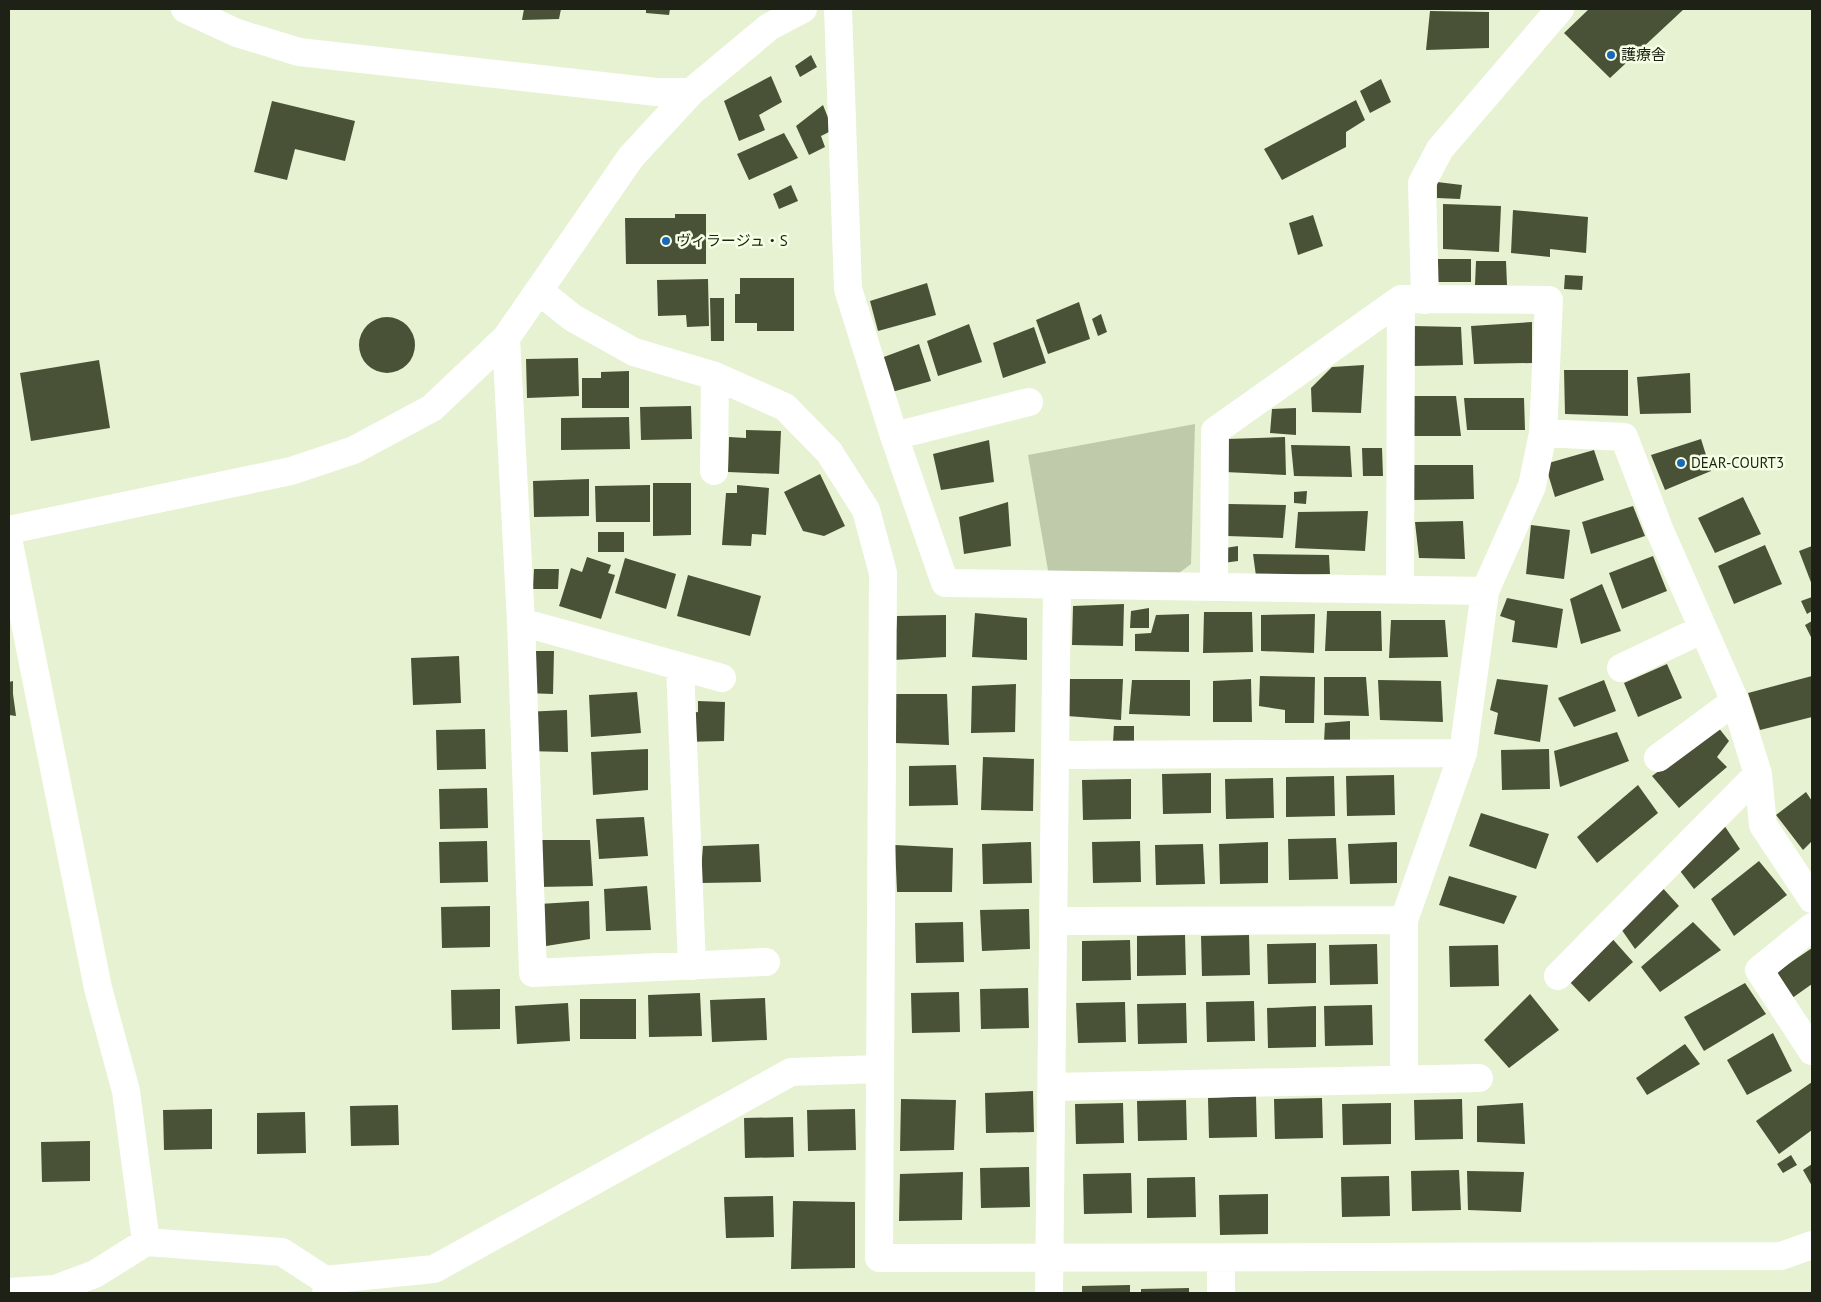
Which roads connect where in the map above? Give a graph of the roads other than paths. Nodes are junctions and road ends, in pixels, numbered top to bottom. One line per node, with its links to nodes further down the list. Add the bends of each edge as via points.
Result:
1 (185, 9): 5 (street, via 238,33 299,52 656,92)
2 (804, 9): 5 (street, via 769,26)
3 (838, 9): 12 (street, via 848,289)
4 (1560, 9): 7 (street, via 1440,149 1422,183)
5 (691, 92): 6 (street, via 631,157)
6 (539, 291): 8 (street); 9 (street, via 573,318 634,352)
7 (1413, 299): 11 (street, via 1549,300); 17 (street, via 1215,431); 18 (street)
8 (506, 338): 14 (street, via 432,408 354,450 291,471); 20 (street)
9 (715, 376): 13 (street); 38 (street, via 785,407 830,452 866,510 883,573)
10 (1029, 402): 12 (street)
11 (1543, 433): 19 (street, via 1532,486); 21 (street, via 1624,437 1660,531)
12 (894, 436): 16 (street, via 945,583)
13 (714, 471)
14 (9, 530)
15 (9, 543): 42 (street, via 98,988 126,1092)
16 (1057, 585): 17 (street); 27 (street)
17 (1214, 587): 18 (street)
18 (1400, 590): 19 (street)
19 (1484, 591): 26 (street)
20 (521, 622): 22 (street); 35 (street, via 534,973)
21 (1704, 629): 23 (street); 25 (street)
22 (680, 666): 24 (street); 35 (street)
23 (1621, 668)
24 (722, 678)
25 (1735, 701): 28 (street); 29 (street)
26 (1463, 753): 27 (street); 31 (street)
27 (1055, 755): 32 (street)
28 (1658, 758)
29 (1758, 774): 30 (street, via 1763,825); 36 (street)
30 (1812, 899)
31 (1404, 920): 32 (street); 40 (street)
32 (1054, 921): 41 (street)
33 (1812, 927): 37 (street, via 1759,970)
34 (766, 962): 35 (street)
35 (692, 966)
36 (1558, 976)
37 (1812, 1051)
38 (880, 1069): 44 (street, via 879,1258); 46 (street, via 791,1072 434,1270)
39 (1479, 1078): 40 (street)
40 (1404, 1079): 41 (street)
41 (1052, 1087): 44 (street)
42 (146, 1242): 46 (street, via 282,1252); 47 (street, via 95,1274 55,1289)
43 (1812, 1245): 45 (street, via 1781,1256)
44 (1050, 1258): 45 (street); 48 (street)
45 (1221, 1258): 49 (street)
46 (326, 1286)
47 (16, 1292)
48 (1049, 1293)
49 (1221, 1293)

